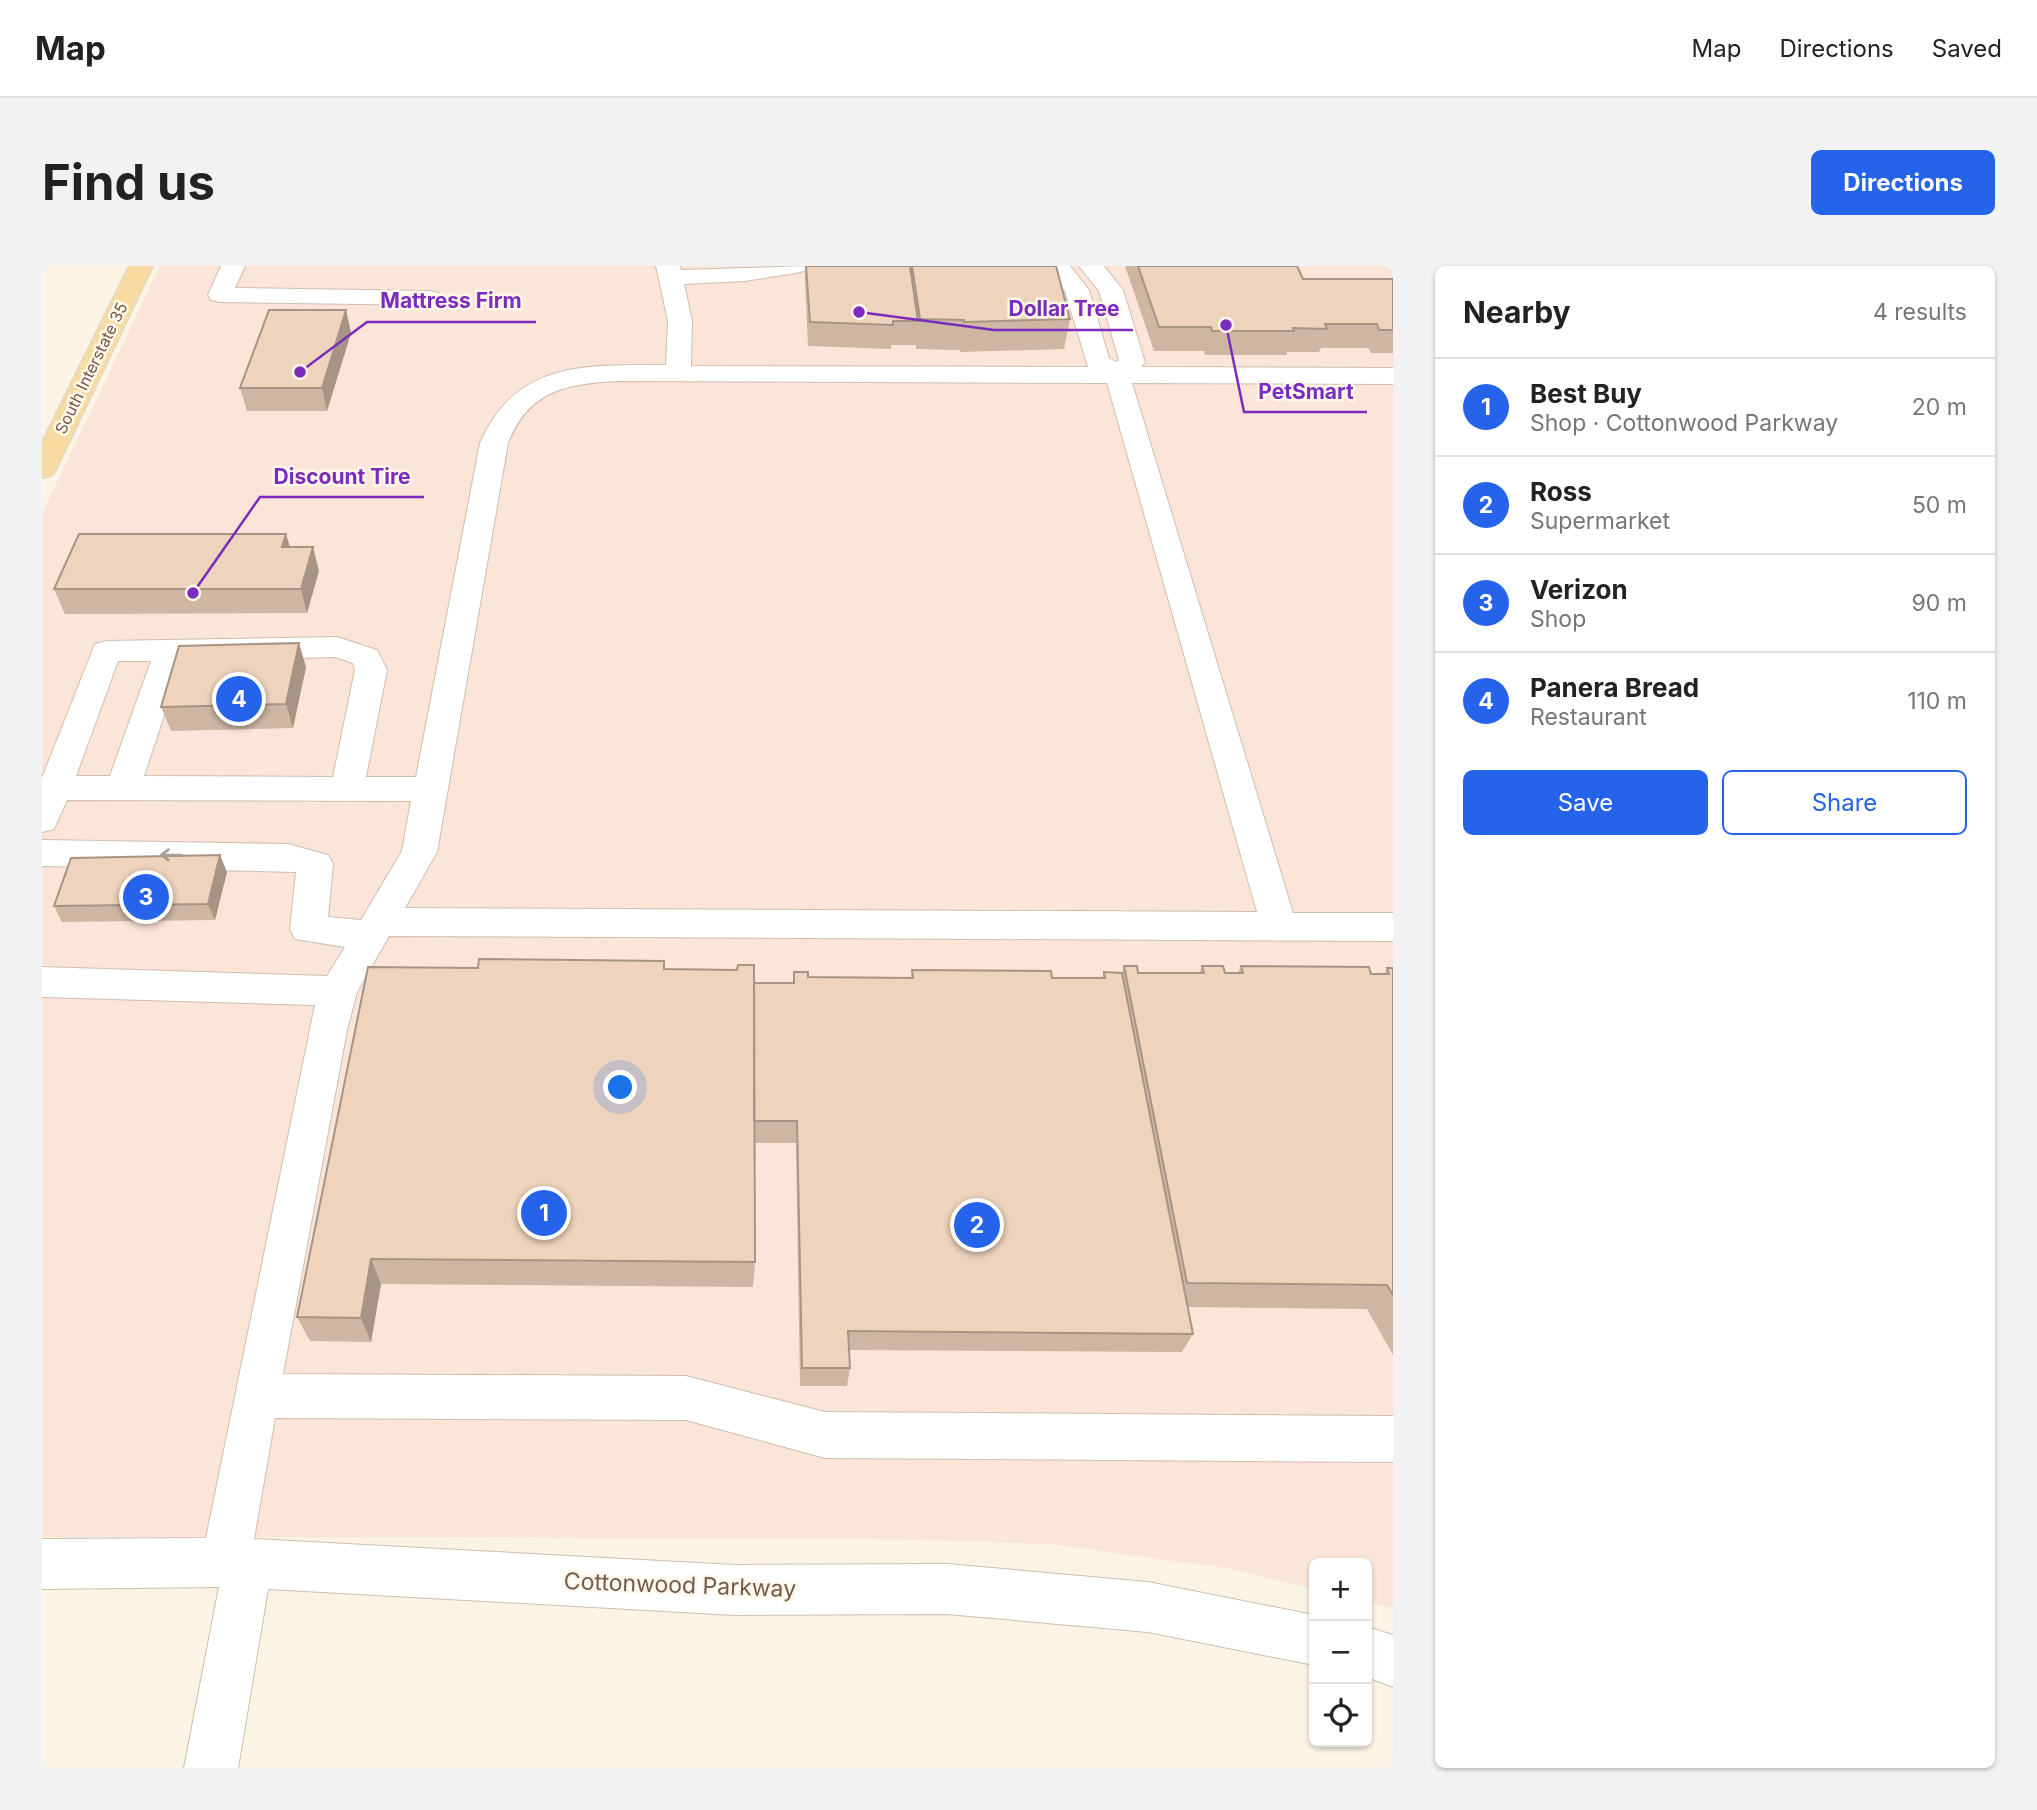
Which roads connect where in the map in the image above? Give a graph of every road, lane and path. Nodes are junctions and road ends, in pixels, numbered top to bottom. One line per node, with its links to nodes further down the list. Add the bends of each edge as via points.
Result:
1 (141, 266): 11 (main road, South Interstate 35)
2 (233, 266): 7 (street, via 220,295)
3 (796, 266): 6 (street, via 746,274)
4 (1057, 266): 9 (street, via 1077,290 1097,362)
5 (1091, 266): 9 (street, via 1111,290 1132,362)
6 (670, 272): 8 (street, via 680,321)
7 (430, 298)
8 (678, 373): 9 (street); 16 (street, via 600,373 561,380 522,398 504,417 494,443)
9 (1117, 374): 10 (street); 19 (street)
10 (1393, 376)
11 (42, 470)
12 (170, 650): 13 (street, via 106,650); 14 (street); 15 (street, via 337,647 366,657 371,670)
13 (55, 788): 14 (street); 17 (street)
14 (123, 788): 15 (street)
15 (347, 789): 16 (street)
16 (432, 789): 21 (street, via 419,852)
17 (42, 820)
18 (42, 853): 21 (street, one-way to 18, via 308,929 315,864 288,857)
19 (1279, 927): 20 (street); 21 (street)
20 (1393, 928)
21 (375, 929): 23 (street)
22 (42, 982): 23 (street)
23 (338, 991): 24 (street)
24 (257, 1396): 25 (street, via 686,1398 731,1406 825,1434); 26 (street)
25 (1393, 1439)
26 (237, 1562): 27 (street, Cottonwood Parkway); 28 (street, Cottonwood Parkway, via 735,1590 947,1589 1147,1607); 31 (street)
27 (42, 1564)
28 (1309, 1639)
29 (1372, 1654): 30 (street)
30 (1393, 1661)
31 (211, 1768)

